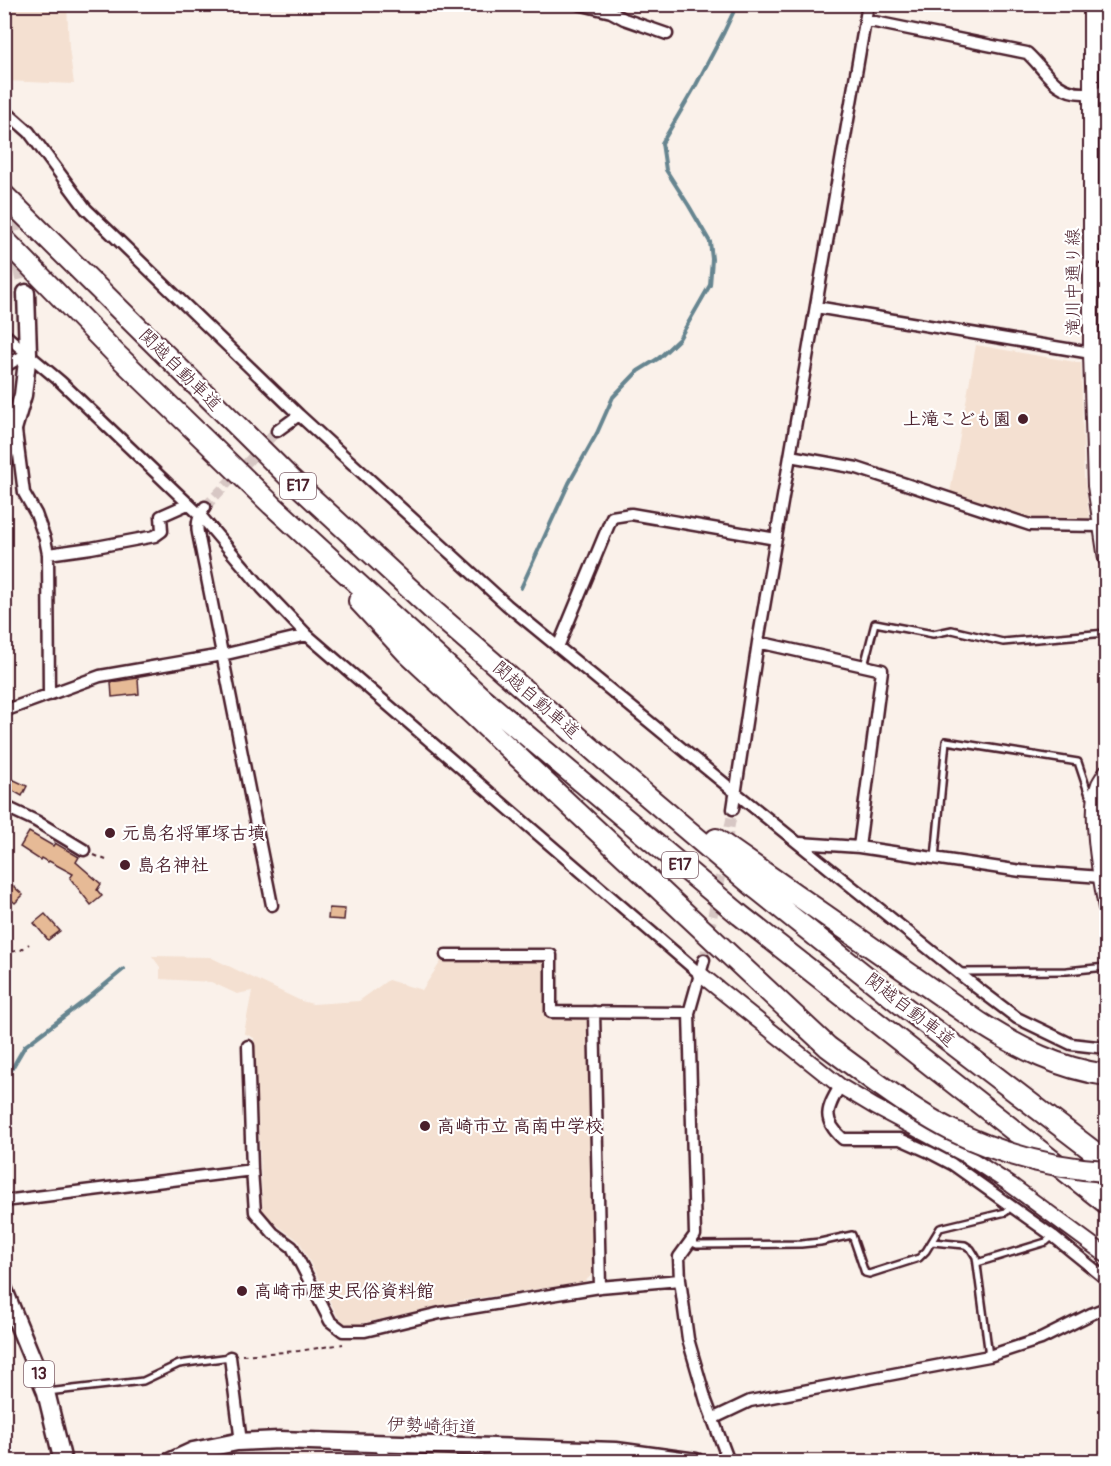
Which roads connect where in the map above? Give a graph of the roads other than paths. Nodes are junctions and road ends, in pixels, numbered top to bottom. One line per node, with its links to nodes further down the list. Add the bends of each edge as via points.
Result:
1 (578, 4): 5 (street)
2 (868, 4): 4 (street)
3 (1091, 4): 7 (street, 滝川中通り線)
4 (865, 20): 7 (street, via 1027,53 1057,86); 14 (street)
5 (667, 34)
6 (1107, 90): 7 (street)
7 (1090, 94): 11 (street, 滝川中通り線)
8 (4, 110): 19 (street, via 29,132 86,209)
9 (4, 195): 39 (highway, 関越自動車道 / E17, via 290,478 436,613)
10 (4, 239): 25 (highway, 関越自動車道 / E17)
11 (1092, 257): 12 (street); 17 (street, 滝川中通り線)
12 (1107, 258)
13 (26, 293): 16 (main road)
14 (816, 307): 17 (street); 22 (street)
15 (4, 334): 16 (street)
16 (28, 353): 18 (street); 20 (main road); 24 (street)
17 (1091, 353): 27 (street, 滝川中通り線, via 1095,486)
18 (4, 367)
19 (299, 416): 21 (street); 34 (street)
20 (15, 426): 23 (main road); 29 (street, via 24,493 36,514)
21 (277, 431)
22 (790, 456): 27 (street, via 857,468 1030,525); 28 (street)
23 (4, 460)
24 (188, 504): 26 (street); 29 (street, via 161,516 162,531 155,536)
25 (272, 505): 65 (highway, bridge, via 407,652 828,1047 951,1130 1018,1156 1053,1165); 67 (highway, 関越自動車道 / E17, via 482,698 704,885)
26 (202, 511): 32 (street, via 262,588); 35 (street, via 197,528)
27 (1101, 526): 30 (street, 滝川中通り線)
28 (776, 539): 33 (street); 34 (street, via 632,514 612,517)
29 (48, 554): 37 (street)
30 (1107, 559)
31 (1107, 633): 36 (lane, via 1003,642 952,630 933,634 875,623)
32 (307, 635): 35 (street); 56 (street)
33 (758, 642): 36 (street); 41 (street)
34 (558, 647): 41 (street)
35 (222, 655): 37 (street, via 100,676); 50 (street)
36 (864, 666): 46 (street, via 882,670)
37 (49, 695): 38 (street)
38 (4, 711)
39 (606, 761): 61 (highway, via 980,1023 1037,1055); 63 (highway, 関越自動車道 / E17, via 907,1009)
40 (1107, 772): 42 (street)
41 (736, 793): 44 (street); 45 (street)
42 (1095, 801): 48 (lane, via 1089,795 1078,762 946,741); 49 (street)
43 (4, 806): 47 (street)
44 (733, 809)
45 (800, 843): 46 (street); 55 (street)
46 (859, 847): 48 (street)
47 (84, 850)
48 (935, 858): 49 (street, via 1021,871)
49 (1101, 877): 51 (street)
50 (272, 905)
51 (1107, 908)
52 (446, 955): 57 (street, via 551,955 550,1012)
53 (704, 960): 56 (street)
54 (1107, 967): 55 (lane)
55 (957, 972): 60 (street, via 1017,1018 1071,1044)
56 (700, 974): 58 (street); 62 (street)
57 (594, 1012): 58 (street); 76 (street)
58 (689, 1013): 70 (street, via 696,1235)
59 (248, 1046): 64 (street)
60 (1107, 1048)
61 (1107, 1075)
62 (840, 1086): 68 (street, via 828,1115 830,1124 843,1139 900,1139 952,1164); 72 (street, via 962,1153)
63 (1107, 1161)
64 (252, 1170): 66 (street); 76 (street, via 255,1212 292,1247 330,1321 344,1330 365,1330 440,1313)
65 (1107, 1171)
66 (4, 1201)
67 (1107, 1203)
68 (1011, 1206): 69 (street); 71 (lane, via 1006,1212 940,1228)
69 (1053, 1236): 73 (lane, via 1046,1242); 74 (street)
70 (690, 1242): 71 (lane, via 777,1245 852,1235 865,1273 869,1274 919,1258); 75 (street, via 679,1257)
71 (932, 1242): 73 (lane, via 965,1245)
72 (1107, 1255)
73 (977, 1263): 79 (lane)
74 (1107, 1279)
75 (680, 1280): 76 (street); 82 (street, via 688,1339)
76 (600, 1287)
77 (4, 1290): 81 (main road, 13)
78 (1107, 1308): 79 (street, via 1041,1339)
79 (989, 1356): 82 (street, via 750,1401)
80 (230, 1357): 81 (lane, via 179,1364 143,1381); 83 (street)
81 (46, 1392): 85 (main road, 13)
82 (712, 1419): 89 (street)
83 (241, 1442): 84 (main road, 伊勢崎街道); 86 (main road, 伊勢崎街道, via 193,1451)
84 (379, 1443): 87 (street); 88 (main road, 伊勢崎街道, via 616,1451)
85 (63, 1461)
86 (169, 1461)
87 (387, 1461)
88 (696, 1461)
89 (729, 1461)

